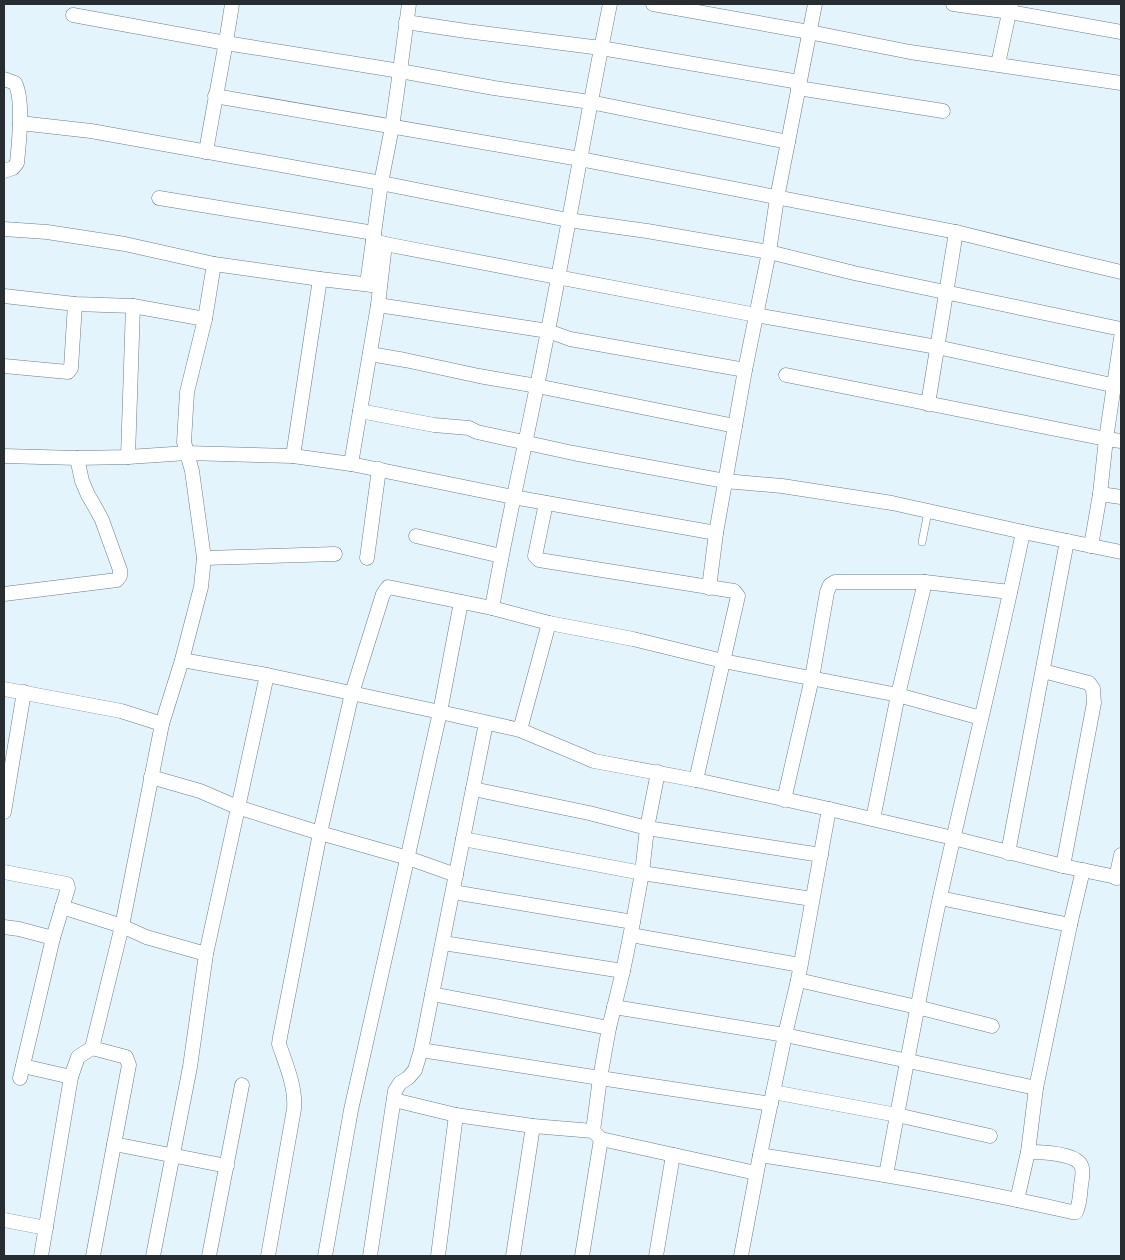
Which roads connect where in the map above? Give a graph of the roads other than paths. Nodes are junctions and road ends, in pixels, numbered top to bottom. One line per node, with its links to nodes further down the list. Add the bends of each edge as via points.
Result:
1 (232, 4): 12 (street)
2 (409, 4): 9 (street)
3 (610, 4): 13 (street)
4 (653, 4): 10 (street)
5 (815, 4): 10 (street)
6 (953, 4): 7 (street)
7 (1010, 8): 11 (street); 14 (street)
8 (73, 15): 12 (street)
9 (406, 22): 13 (street); 15 (street)
10 (809, 32): 14 (street, via 910,52); 18 (street)
11 (1121, 32)
12 (226, 43): 15 (street); 19 (street)
13 (601, 48): 18 (street); 20 (street)
14 (998, 64): 17 (street)
15 (400, 71): 20 (street); 23 (street)
16 (4, 79): 22 (street, via 15,83 18,89)
17 (1121, 83)
18 (798, 85): 21 (street); 24 (street)
19 (215, 96): 23 (street); 25 (street)
20 (590, 102): 24 (street); 26 (street)
21 (943, 111)
22 (20, 123): 25 (street, via 91,131); 27 (street, via 17,163 14,168)
23 (392, 127): 26 (street); 28 (street)
24 (788, 142): 30 (street)
25 (206, 152): 28 (street)
26 (580, 159): 30 (street); 31 (street)
27 (4, 171)
28 (381, 183): 31 (street); 34 (street)
29 (159, 198): 34 (street)
30 (777, 198): 33 (street); 35 (street)
31 (568, 220): 35 (street); 38 (street)
32 (4, 229): 36 (street, via 125,244)
33 (956, 232): 37 (street); 41 (street)
34 (377, 239): 38 (street); 40 (street)
35 (769, 252): 41 (street); 46 (street)
36 (214, 264): 39 (street); 47 (street)
37 (1121, 272)
38 (558, 278): 46 (street); 49 (street)
39 (320, 280): 40 (street); 66 (street)
40 (374, 285): 44 (street)
41 (947, 292): 48 (street); 51 (street)
42 (4, 296): 43 (street)
43 (75, 304): 45 (street); 53 (street, via 71,368 68,372)
44 (378, 305): 49 (street); 52 (street)
45 (132, 306): 47 (street); 67 (street)
46 (756, 315): 51 (street); 54 (street)
47 (205, 319): 64 (street, via 187,392 184,442)
48 (1121, 329)
49 (548, 331): 54 (street, via 579,340); 56 (street)
50 (1121, 338): 57 (street)
51 (937, 347): 57 (street); 58 (street)
52 (370, 354): 56 (street); 59 (street)
53 (4, 366)
54 (745, 370): 60 (street)
55 (786, 375): 58 (street)
56 (537, 386): 60 (street); 63 (street)
57 (1117, 387): 61 (street)
58 (928, 404): 61 (street)
59 (360, 411): 63 (street, via 469,428); 69 (street)
60 (735, 426): 71 (street)
61 (1106, 439): 62 (street); 72 (street)
62 (1121, 441)
63 (525, 443): 71 (street); 73 (street)
64 (187, 453): 66 (street); 67 (street); 86 (street)
65 (4, 456): 68 (street)
66 (293, 456): 69 (street)
67 (128, 457): 68 (street)
68 (78, 458): 91 (street, via 82,481 102,520 120,576 117,580)
69 (351, 464): 70 (street)
70 (379, 470): 73 (street); 87 (street)
71 (725, 481): 76 (street, via 892,503); 78 (street)
72 (1100, 494): 74 (street); 82 (street)
73 (514, 497): 75 (street); 85 (street)
74 (1121, 497)
75 (546, 503): 78 (street); 89 (street, via 535,556 539,560)
76 (928, 512): 77 (street); 81 (lane)
77 (1023, 532): 80 (street); 90 (street)
78 (716, 533): 89 (street)
79 (416, 536): 85 (street)
80 (1067, 541): 82 (street); 97 (street)
81 (922, 542)
82 (1091, 546): 83 (street)
83 (1121, 552)
84 (335, 554): 86 (street)
85 (501, 556): 93 (street)
86 (204, 558): 95 (street, via 201,587)
87 (367, 558)
88 (925, 582): 90 (street); 99 (street, via 835,582 830,585); 103 (street)
89 (709, 588): 96 (street, via 734,591 738,596)
90 (1010, 592): 105 (street)
91 (4, 594)
92 (461, 602): 93 (street); 102 (street, via 388,587); 104 (street)
93 (492, 608): 94 (street)
94 (549, 623): 96 (street); 108 (street)
95 (182, 660): 98 (street); 107 (street)
96 (723, 661): 99 (street); 112 (street)
97 (1043, 671): 123 (street); 127 (street, via 1089,683 1093,689 1094,702)
98 (267, 676): 102 (street); 115 (street)
99 (812, 678): 103 (street); 114 (street)
100 (4, 689): 101 (street)
101 (24, 692): 107 (street, via 121,711); 110 (street)
102 (352, 693): 104 (street); 120 (street)
103 (898, 695): 105 (street); 118 (street)
104 (440, 712): 106 (street); 126 (street)
105 (981, 718): 121 (street)
106 (486, 722): 108 (street); 113 (street)
107 (162, 724): 111 (street)
108 (520, 730): 109 (street, via 594,761)
109 (658, 772): 112 (street); 119 (street)
110 (7, 773): 117 (street)
111 (151, 776): 115 (street, via 200,791); 138 (street)
112 (696, 780): 114 (street)
113 (473, 789): 119 (street, via 589,812); 122 (street)
114 (784, 800): 116 (street)
115 (237, 807): 120 (street); 143 (street)
116 (829, 809): 118 (street); 124 (street)
117 (4, 812)
118 (873, 819): 121 (street)
119 (647, 828): 124 (street); 130 (street)
120 (320, 833): 126 (street); 182 (street, via 279,1044 295,1099)
121 (953, 838): 123 (street); 134 (street)
122 (463, 839): 130 (street); 131 (street)
123 (1008, 852): 127 (street)
124 (820, 855): 135 (street)
125 (1121, 855): 132 (street)
126 (408, 858): 131 (street); 183 (street, via 351,1110)
127 (1062, 866): 128 (street)
128 (1083, 870): 132 (street); 137 (street)
129 (4, 872): 136 (street, via 67,884)
130 (642, 873): 135 (street); 140 (street)
131 (456, 875): 133 (street)
132 (1119, 878)
133 (453, 892): 140 (street); 142 (street)
134 (940, 898): 137 (street); 149 (street)
135 (812, 899): 144 (street)
136 (62, 907): 138 (street); 141 (street)
137 (1070, 924): 159 (street)
138 (122, 926): 143 (street, via 146,937); 153 (street)
139 (4, 927): 141 (street)
140 (632, 929): 144 (street); 145 (street)
141 (53, 938): 156 (street, via 21,1072)
142 (442, 943): 145 (street); 147 (street)
143 (206, 954): 171 (street, via 190,1067)
144 (800, 965): 146 (street)
145 (623, 971): 148 (street)
146 (798, 980): 149 (street); 152 (street)
147 (432, 994): 151 (street); 154 (street)
148 (614, 1007): 151 (street); 152 (street)
149 (917, 1007): 150 (street); 155 (street)
150 (992, 1026)
151 (609, 1028): 157 (street)
152 (785, 1035): 155 (street); 160 (street)
153 (92, 1048): 156 (street, via 78,1057); 167 (street, via 126,1057 129,1065)
154 (421, 1050): 157 (street); 161 (street, via 415,1070 400,1083)
155 (908, 1061): 159 (street); 163 (street)
156 (71, 1077): 177 (street)
157 (600, 1078): 160 (street); 165 (street)
158 (242, 1085): 172 (street)
159 (1036, 1088): 168 (street)
160 (772, 1098): 163 (street); 170 (street)
161 (394, 1100): 162 (street); 184 (street)
162 (456, 1115): 164 (street); 185 (street)
163 (897, 1115): 166 (street); 174 (street)
164 (533, 1126): 165 (street); 186 (street)
165 (597, 1135): 169 (street); 187 (street)
166 (990, 1136)
167 (114, 1144): 171 (street); 179 (street)
168 (1028, 1152): 175 (street); 175 (street, via 1056,1154 1080,1163 1079,1206 1076,1212 1072,1212)
169 (673, 1155): 173 (street); 188 (street)
170 (760, 1155): 173 (street); 174 (street)
171 (172, 1156): 172 (street); 180 (street)
172 (227, 1166): 181 (street)
173 (756, 1173): 189 (street)
174 (886, 1175): 175 (street)
175 (1018, 1200)
176 (4, 1220): 177 (street)
177 (46, 1228): 178 (street)
178 (41, 1256)
179 (94, 1256)
180 (154, 1256)
181 (209, 1256)
182 (268, 1256)
183 (325, 1256)
184 (370, 1256)
185 (438, 1256)
186 (513, 1256)
187 (582, 1256)
188 (656, 1256)
189 (741, 1256)

